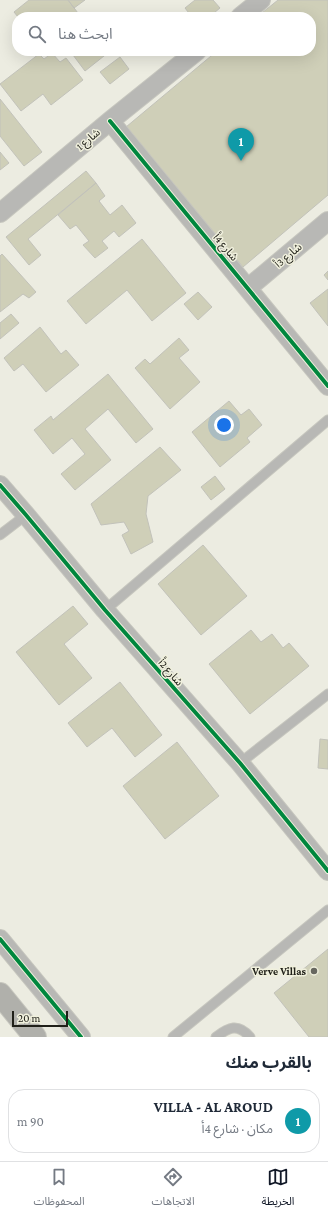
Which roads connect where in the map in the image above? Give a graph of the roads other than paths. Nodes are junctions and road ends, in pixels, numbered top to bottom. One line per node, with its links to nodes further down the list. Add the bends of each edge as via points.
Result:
1 (261, 0): 2 (street)
2 (246, 12)
3 (191, 56): 4 (street, شارع 1)
4 (110, 120): 5 (street, شارع 1); 7 (street, شارع 4أ)
5 (0, 213)
6 (328, 221): 7 (street, شارع 3أ)
7 (248, 288): 8 (street, شارع 4أ)
8 (328, 386)
9 (328, 420): 13 (lane)
10 (0, 485): 11 (street, شارع 2أ)
11 (26, 515): 12 (lane); 13 (street, شارع 2أ)
12 (0, 535)
13 (105, 610): 15 (street, شارع 2أ)
14 (328, 694): 15 (lane)
15 (240, 764): 16 (street, شارع 2أ)
16 (326, 865)
17 (328, 910): 22 (lane)
18 (0, 939): 21 (street)
19 (0, 994): 20 (main road)
20 (35, 1037)
21 (81, 1037)
22 (174, 1037)
23 (216, 1037): 24 (lane, via 233,1028 243,1030)
24 (250, 1037)

